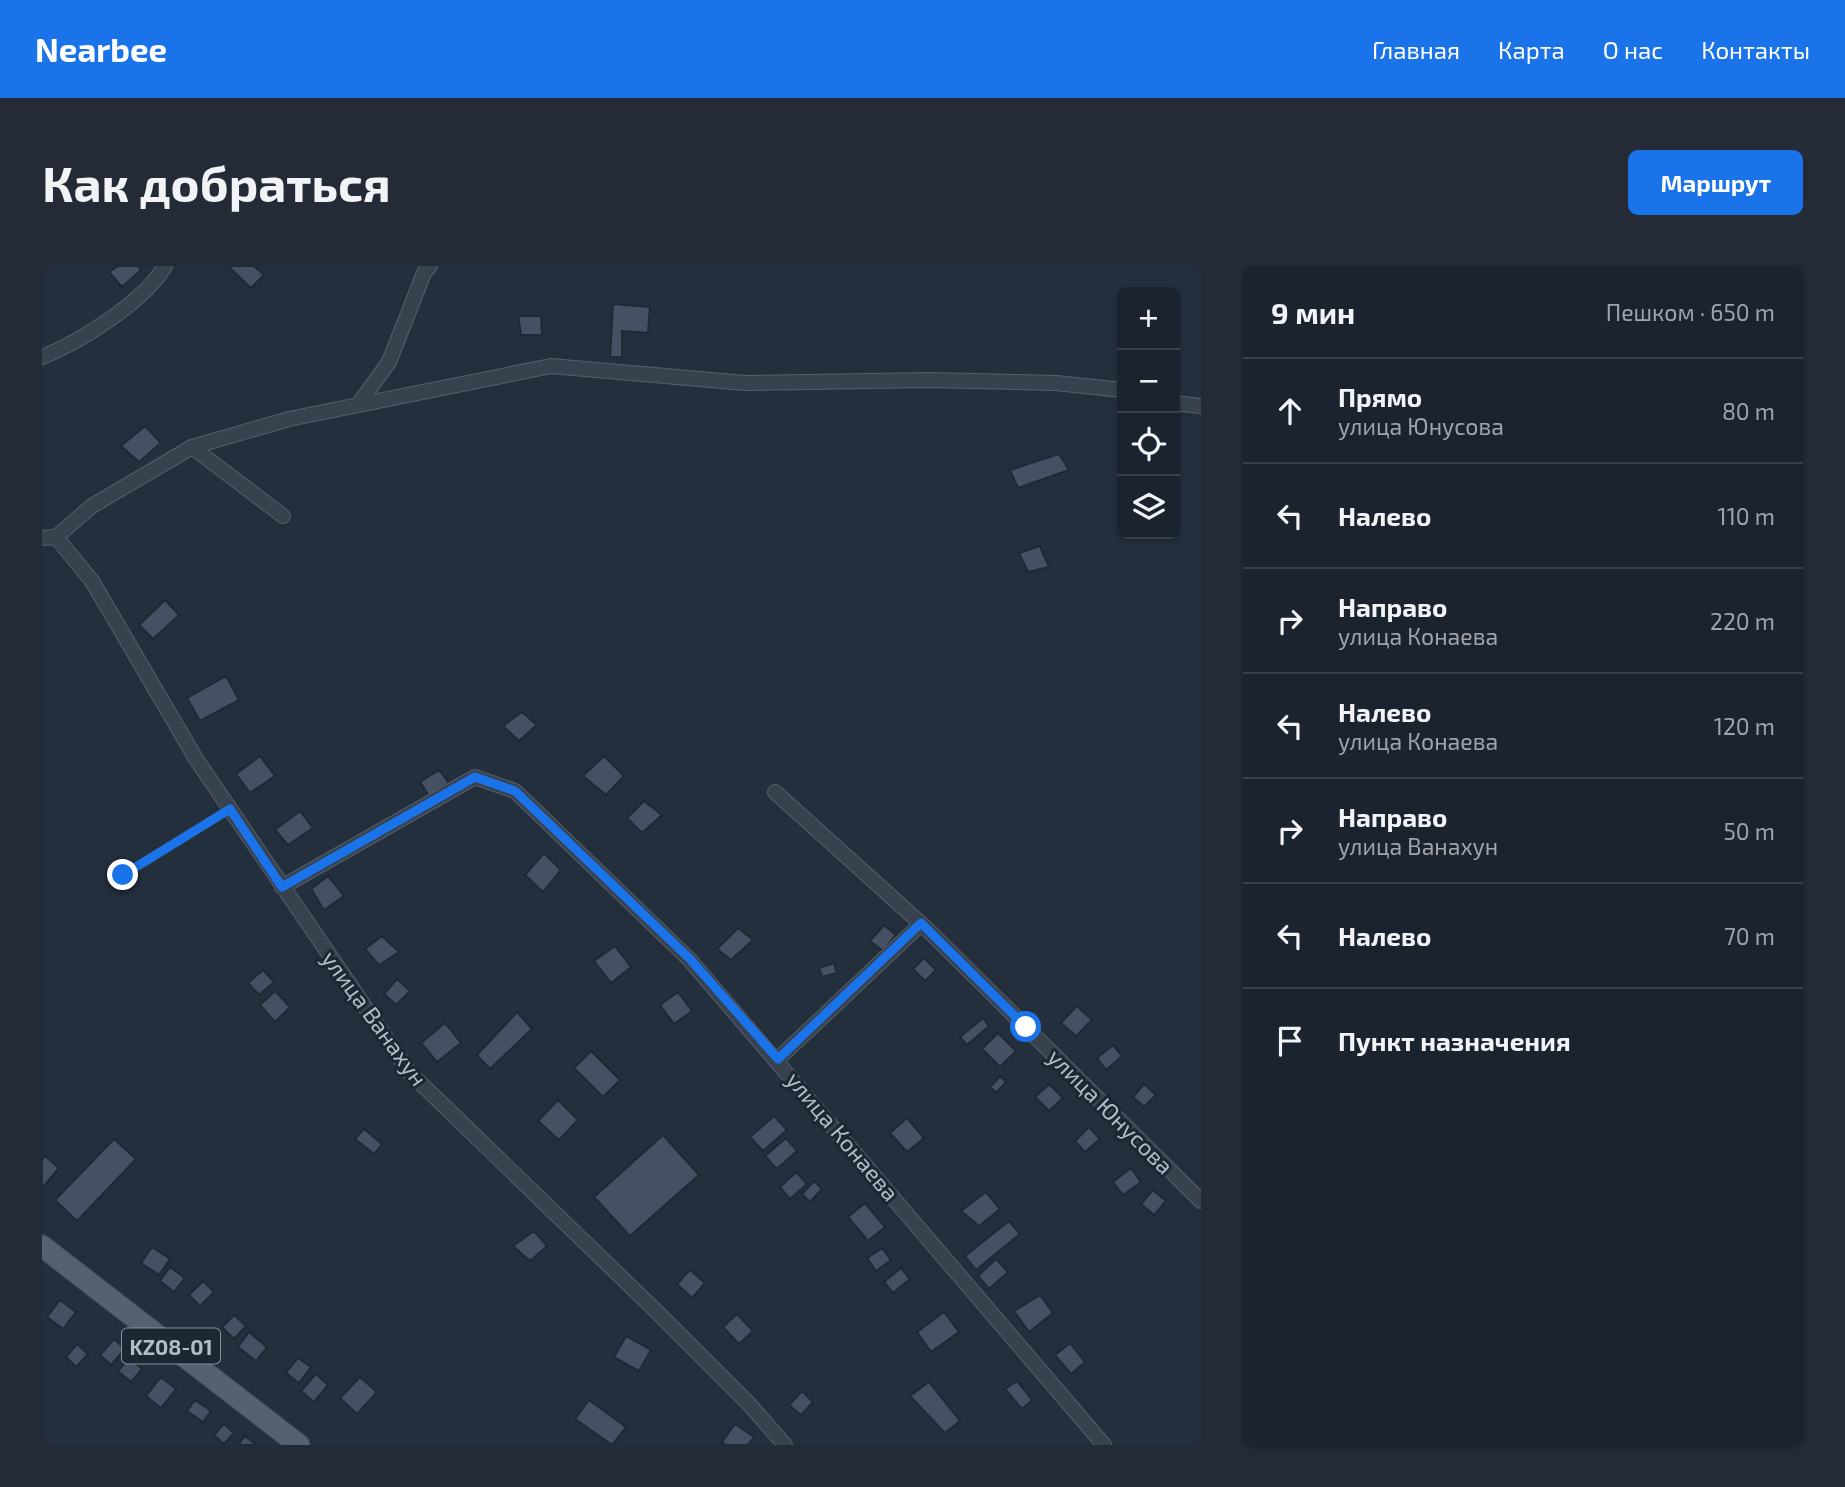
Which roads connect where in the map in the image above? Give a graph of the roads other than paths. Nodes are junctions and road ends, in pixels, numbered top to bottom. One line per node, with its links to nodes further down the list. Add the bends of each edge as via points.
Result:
1 (165, 266): 3 (street, via 132,301)
2 (430, 266): 5 (street, via 389,362)
3 (42, 357)
4 (1117, 389): 5 (street, via 929,380 745,383 551,366)
5 (358, 405): 8 (street)
6 (1180, 405): 7 (street)
7 (1201, 407)
8 (192, 447): 9 (street); 10 (street)
9 (283, 516)
10 (49, 537): 12 (street, улица Ванахун, via 92,581)
11 (775, 792): 15 (street, улица Юнусова)
12 (230, 809): 13 (lane); 14 (street, улица Ванахун)
13 (123, 875)
14 (282, 887): 16 (street, улица Конаева, via 475,777 515,791 690,959); 20 (street, улица Ванахун, via 410,1073 750,1404)
15 (921, 923): 16 (street); 17 (street, улица Юнусова)
16 (778, 1059): 21 (street, улица Конаева)
17 (1201, 1201)
18 (42, 1247): 19 (main road, KZ08-01)
19 (299, 1445)
20 (785, 1445)
21 (1104, 1445)

